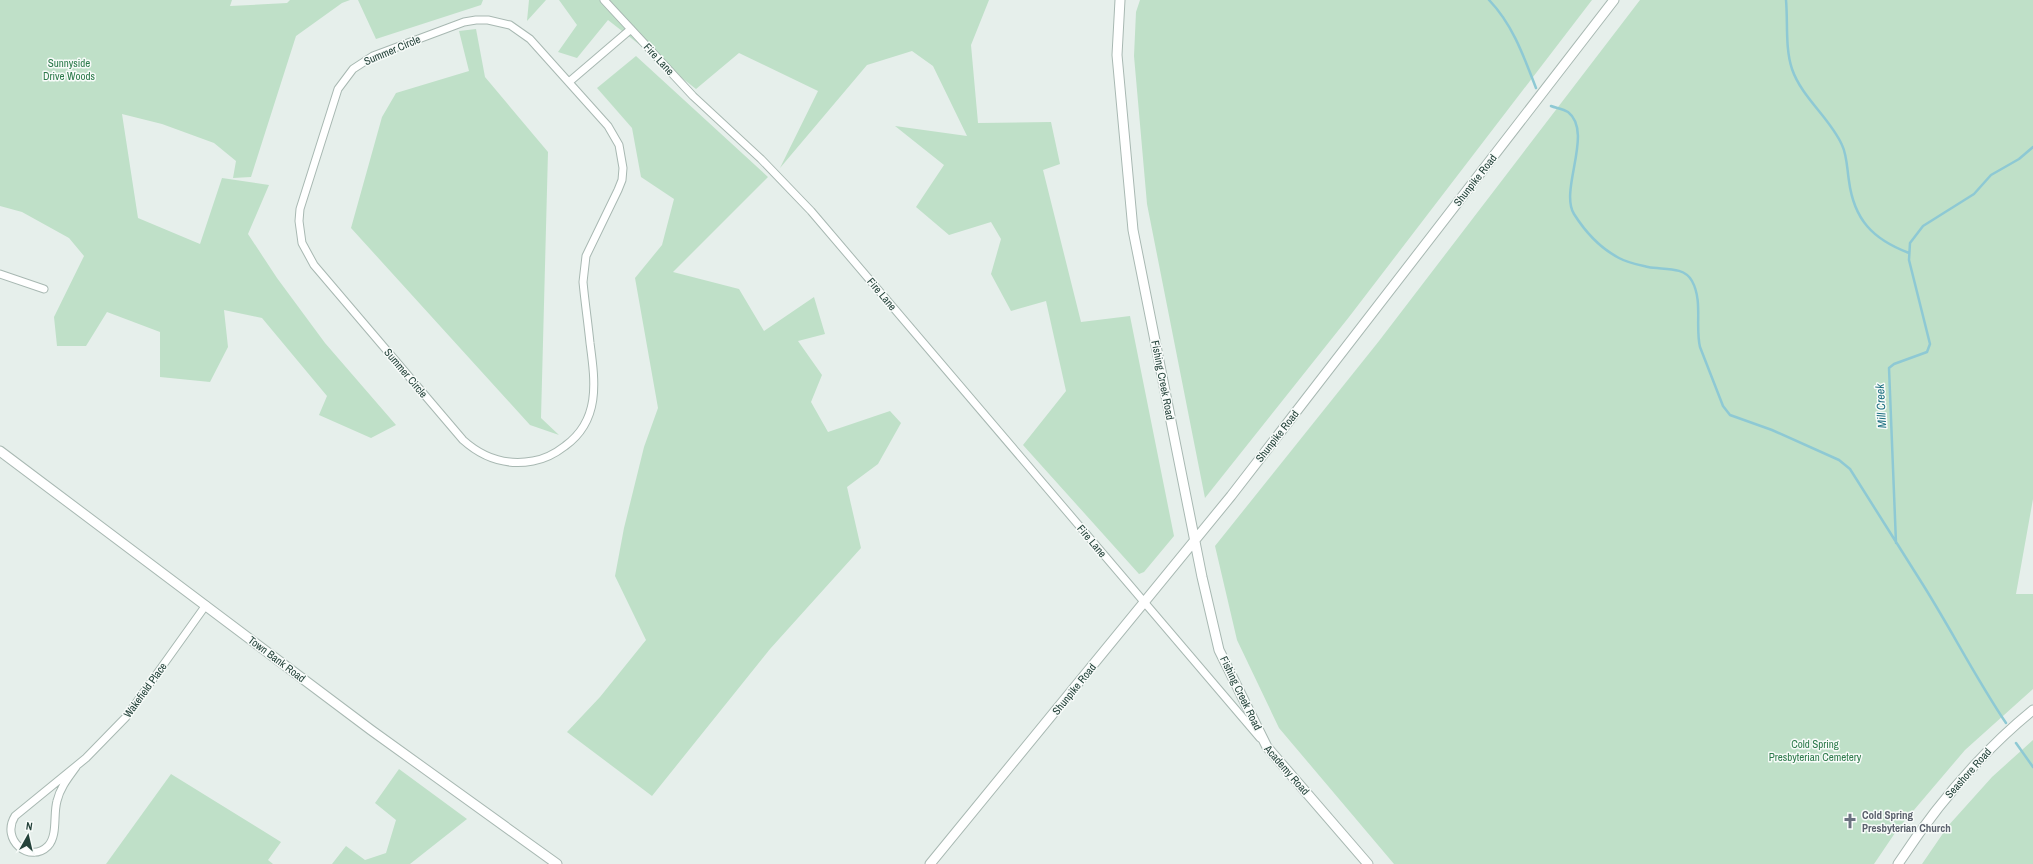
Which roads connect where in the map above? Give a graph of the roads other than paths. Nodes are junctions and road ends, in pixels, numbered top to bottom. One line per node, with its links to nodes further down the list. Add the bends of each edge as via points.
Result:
1 (604, 0): 4 (street, Fire Lane)
2 (1120, 0): 9 (street, Fishing Creek Road, via 1117,55 1133,230)
3 (1614, 0): 9 (street, Shunpike Road)
4 (631, 29): 5 (street); 10 (street, Fire Lane, via 693,96 761,159 811,211)
5 (569, 82): 5 (street, Summer Circle, via 608,126 619,145 622,157 622,174 618,190 590,244 583,270 594,376 593,402 590,414 577,435 558,451 535,461 509,462 483,455 463,440 314,265 302,243 300,209 338,89 354,69 373,56 464,22 488,20 510,25 522,32)
6 (0, 274): 7 (street)
7 (44, 289)
8 (0, 451): 11 (street, Town Bank Road)
9 (1195, 541): 10 (street, Shunpike Road); 13 (street, Fishing Creek Road, via 1220,650)
10 (1144, 602): 13 (street, Academy Road); 16 (street, Shunpike Road)
11 (206, 605): 14 (street, Wakefield Place, via 126,717); 15 (street, Town Bank Road, via 371,730)
12 (2033, 710): 18 (street, Seashore Road, via 1998,740 1955,787 1934,811)
13 (1267, 747): 17 (street, Academy Road)
14 (76, 767): 14 (street, Wakefield Place, via 15,816 10,824 10,834 20,848 36,852 50,843 54,832 57,801)
15 (557, 864)
16 (930, 864)
17 (1368, 864)
18 (1898, 864)

